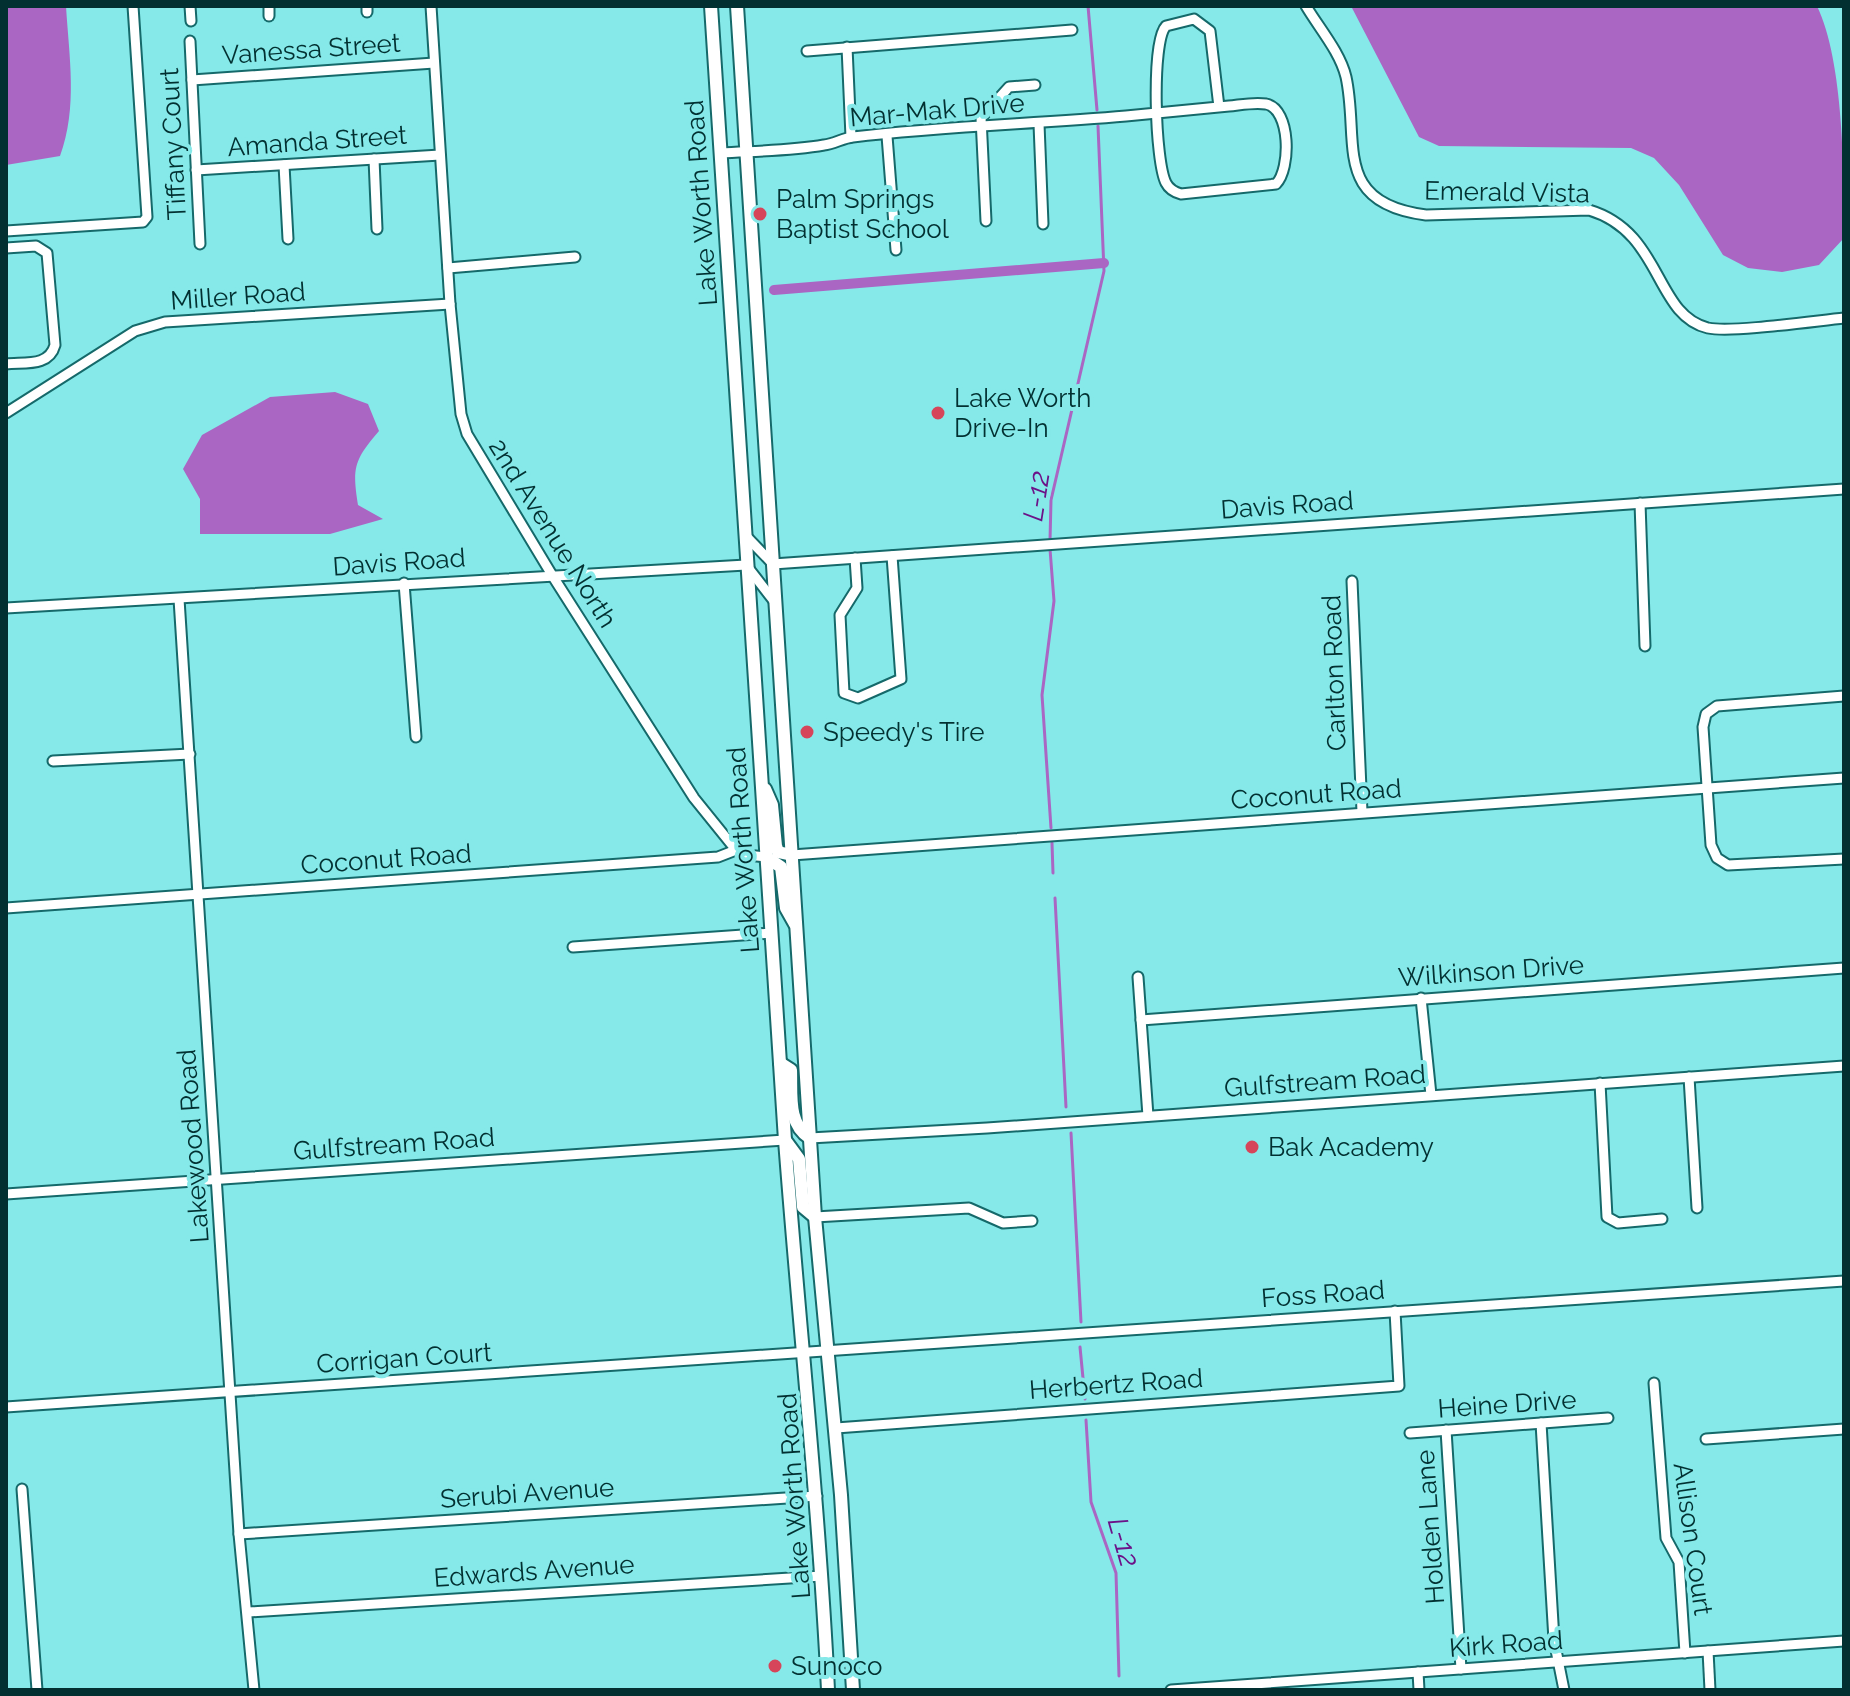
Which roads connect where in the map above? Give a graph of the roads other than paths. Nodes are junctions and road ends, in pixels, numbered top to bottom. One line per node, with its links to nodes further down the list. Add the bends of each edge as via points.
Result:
1 (133, 6): 30 (street, via 147,217 143,222)
2 (190, 6): 7 (street)
3 (431, 6): 12 (street, 2nd Avenue North)
4 (711, 6): 22 (main road, Lake Worth Road)
5 (737, 6): 21 (main road, Lake Worth Road)
6 (1306, 6): 38 (street, Emerald Vista, via 1345,75 1352,158 1359,176 1385,203 1426,215 1567,209 1604,215 1644,248 1679,311 1704,327)
7 (191, 21)
8 (1072, 30): 10 (street)
9 (190, 41): 13 (street, Tiffany Court)
10 (847, 47): 11 (street); 20 (street)
11 (807, 51)
12 (434, 63): 13 (street, Vanessa Street); 23 (street, 2nd Avenue North)
13 (192, 80): 26 (street, Tiffany Court)
14 (1035, 85): 18 (street, via 1009,87 981,118)
15 (1219, 107): 16 (street, Mar-Mak Drive); 16 (street, via 1210,31 1188,19 1166,26 1158,37); 16 (street, Mar-Mak Drive, via 1267,104 1282,118 1284,173 1270,187 1181,194 1169,187 1163,175)
16 (1157, 113): 17 (street, Mar-Mak Drive)
17 (1039, 124): 18 (street, Mar-Mak Drive); 28 (street)
18 (980, 128): 19 (street, Mar-Mak Drive); 27 (street)
19 (887, 136): 20 (street, Mar-Mak Drive); 34 (street)
20 (851, 137): 21 (street, Mar-Mak Drive, via 825,145)
21 (747, 151): 22 (street, Mar-Mak Drive); 46 (main road, Lake Worth Road)
22 (721, 153): 43 (main road, Lake Worth Road)
23 (440, 155): 24 (street, Amanda Street); 36 (street, 2nd Avenue North)
24 (374, 159): 25 (street, Amanda Street); 29 (street)
25 (284, 165): 26 (street, Amanda Street); 31 (street)
26 (196, 170): 32 (street, Tiffany Court)
27 (986, 221)
28 (1043, 224)
29 (377, 229)
30 (6, 231)
31 (288, 239)
32 (200, 244)
33 (6, 248): 39 (street, via 36,246 47,253 55,345 45,361)
34 (896, 250)
35 (575, 257): 36 (street)
36 (448, 268): 37 (street, 2nd Avenue North)
37 (450, 304): 40 (street, Miller Road, via 165,322 135,331); 48 (street, 2nd Avenue North, via 467,434)
38 (1844, 318)
39 (6, 364)
40 (6, 413)
41 (1844, 489): 42 (street, Davis Road)
42 (1640, 503): 44 (street, Davis Road); 54 (street)
43 (745, 535): 46 (street); 47 (main road, Lake Worth Road)
44 (892, 556): 45 (street, Davis Road); 45 (street, via 901,679 858,698 844,693 840,615 857,588)
45 (855, 558): 46 (street, Davis Road)
46 (773, 564): 52 (main road, Lake Worth Road)
47 (746, 565): 48 (street, Davis Road); 52 (street); 60 (main road, Lake Worth Road)
48 (552, 575): 50 (street, Davis Road); 63 (street, 2nd Avenue North, via 694,798)
49 (1352, 581): 62 (street, Carlton Road)
50 (404, 583): 51 (street, Davis Road); 56 (street)
51 (179, 599): 53 (street, Davis Road); 57 (street, Lakewood Road)
52 (776, 604): 64 (main road, Lake Worth Road)
53 (6, 608)
54 (1645, 646)
55 (1844, 696): 61 (street, via 1717,706 1706,714 1703,727)
56 (416, 737)
57 (190, 754): 58 (street); 67 (street, Lakewood Road)
58 (53, 761)
59 (1844, 778): 61 (street, Coconut Road)
60 (761, 779): 64 (main road, via 772,805 778,852); 65 (main road, Lake Worth Road)
61 (1707, 788): 62 (street, Coconut Road); 66 (street, via 1711,845 1728,865)
62 (1362, 812): 64 (street, Coconut Road)
63 (736, 850): 65 (street, Coconut Road); 67 (street, Coconut Road, via 718,857)
64 (792, 855): 69 (main road, Lake Worth Road)
65 (766, 857): 69 (main road, via 781,867 786,908); 70 (main road, Lake Worth Road)
66 (1844, 859)
67 (199, 895): 68 (street, Coconut Road); 84 (street, Lakewood Road)
68 (6, 908)
69 (796, 926): 82 (main road, Lake Worth Road)
70 (771, 933): 71 (street); 76 (main road, Lake Worth Road)
71 (573, 947)
72 (1844, 968): 74 (street, Wilkinson Drive)
73 (1138, 977): 75 (street)
74 (1421, 998): 75 (street, Wilkinson Drive); 80 (street)
75 (1141, 1020): 81 (street)
76 (780, 1063): 82 (main road, via 791,1070 794,1122); 83 (main road, Lake Worth Road)
77 (1844, 1066): 78 (street, Gulfstream Road)
78 (1689, 1077): 79 (street, Gulfstream Road); 86 (street)
79 (1600, 1083): 80 (street, Gulfstream Road); 88 (street, via 1607,1217 1618,1223)
80 (1431, 1095): 81 (street, Gulfstream Road)
81 (1148, 1116): 82 (street, Gulfstream Road)
82 (810, 1138): 87 (main road, Lake Worth Road)
83 (785, 1140): 84 (street, Gulfstream Road); 87 (main road, via 799,1159 803,1207); 92 (main road, Lake Worth Road)
84 (217, 1179): 85 (street, Gulfstream Road); 95 (street, Lakewood Road)
85 (6, 1194)
86 (1697, 1208)
87 (815, 1217): 89 (street, via 969,1208 1003,1223); 93 (main road, Lake Worth Road)
88 (1662, 1219)
89 (1032, 1221)
90 (1844, 1281): 91 (street, Foss Road)
91 (1395, 1311): 93 (street, Foss Road); 99 (street, Herbertz Road, via 1399,1386)
92 (805, 1353): 93 (street, Foss Road); 95 (street, Corrigan Court); 105 (main road, Lake Worth Road)
93 (828, 1353): 99 (main road, Lake Worth Road)
94 (1654, 1383): 111 (street, Allison Court, via 1666,1538 1679,1562)
95 (230, 1391): 96 (street, Corrigan Court); 106 (street, Lakewood Road)
96 (6, 1407)
97 (1608, 1418): 98 (street, Heine Drive)
98 (1541, 1423): 101 (street, Heine Drive); 112 (street)
99 (836, 1428): 118 (main road, Lake Worth Road)
100 (1844, 1429): 103 (street)
101 (1446, 1430): 102 (street, Heine Drive); 113 (street, Holden Lane)
102 (1410, 1433)
103 (1706, 1439)
104 (22, 1489): 115 (street)
105 (817, 1496): 106 (street, Serubi Avenue); 107 (main road, Lake Worth Road)
106 (239, 1534): 108 (street, Lakewood Road)
107 (822, 1576): 108 (street, Edwards Avenue); 117 (main road, Lake Worth Road)
108 (249, 1612): 116 (street, Lakewood Road)
109 (1844, 1641): 110 (street, Kirk Road)
110 (1708, 1651): 111 (street, Kirk Road); 122 (street)
111 (1685, 1653): 112 (street, Kirk Road)
112 (1558, 1662): 113 (street, Kirk Road); 121 (street)
113 (1461, 1669): 114 (street, Kirk Road)
114 (1418, 1672): 119 (street, Kirk Road); 120 (street)
115 (37, 1690)
116 (254, 1690)
117 (828, 1690)
118 (853, 1690)
119 (1171, 1690)
120 (1419, 1690)
121 (1564, 1690)
122 (1710, 1690)

